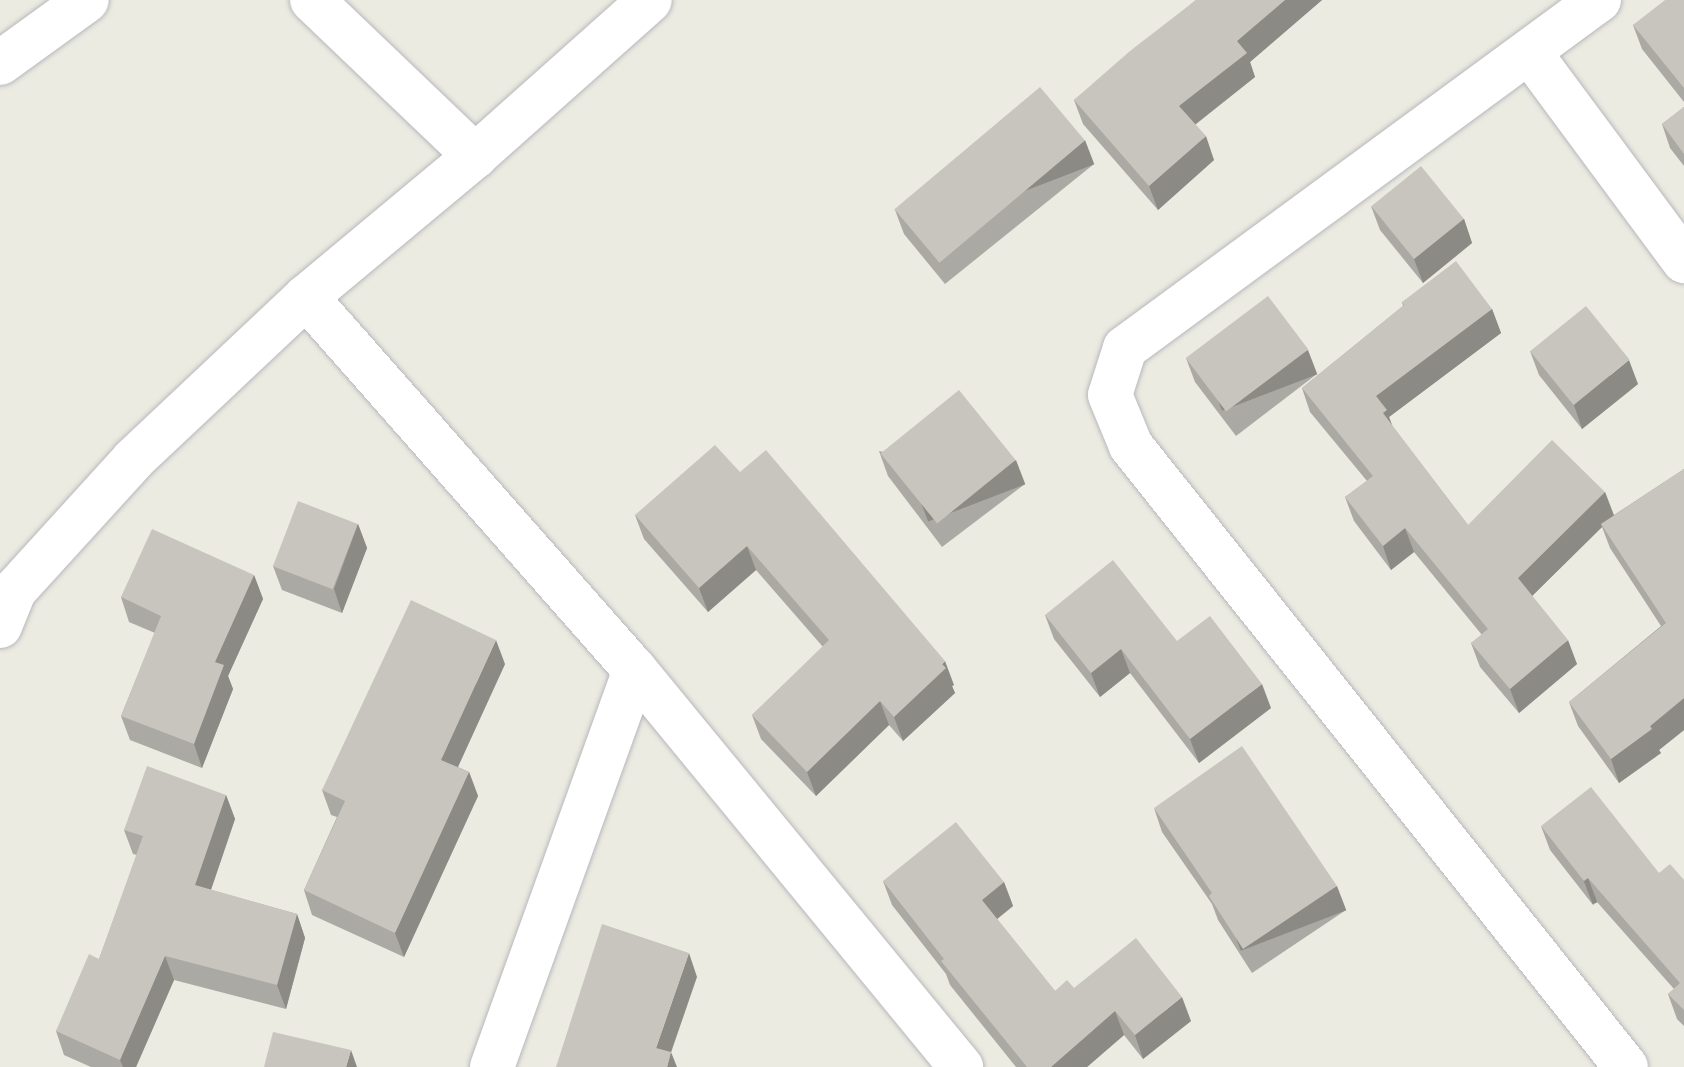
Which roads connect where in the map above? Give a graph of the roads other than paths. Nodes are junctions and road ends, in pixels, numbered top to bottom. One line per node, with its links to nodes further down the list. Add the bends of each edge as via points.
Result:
1 (87, 0): 6 (street)
2 (312, 0): 7 (street)
3 (650, 0): 7 (street)
4 (1599, 0): 5 (street)
5 (1530, 53): 8 (street); 14 (street, via 1125,348 1110,395 1131,446)
6 (0, 63)
7 (475, 156): 9 (street)
8 (1684, 261)
9 (306, 297): 10 (street, via 133,460); 11 (street)
10 (5, 601)
11 (635, 670): 12 (street); 13 (street)
12 (492, 1067)
13 (961, 1067)
14 (1626, 1067)

